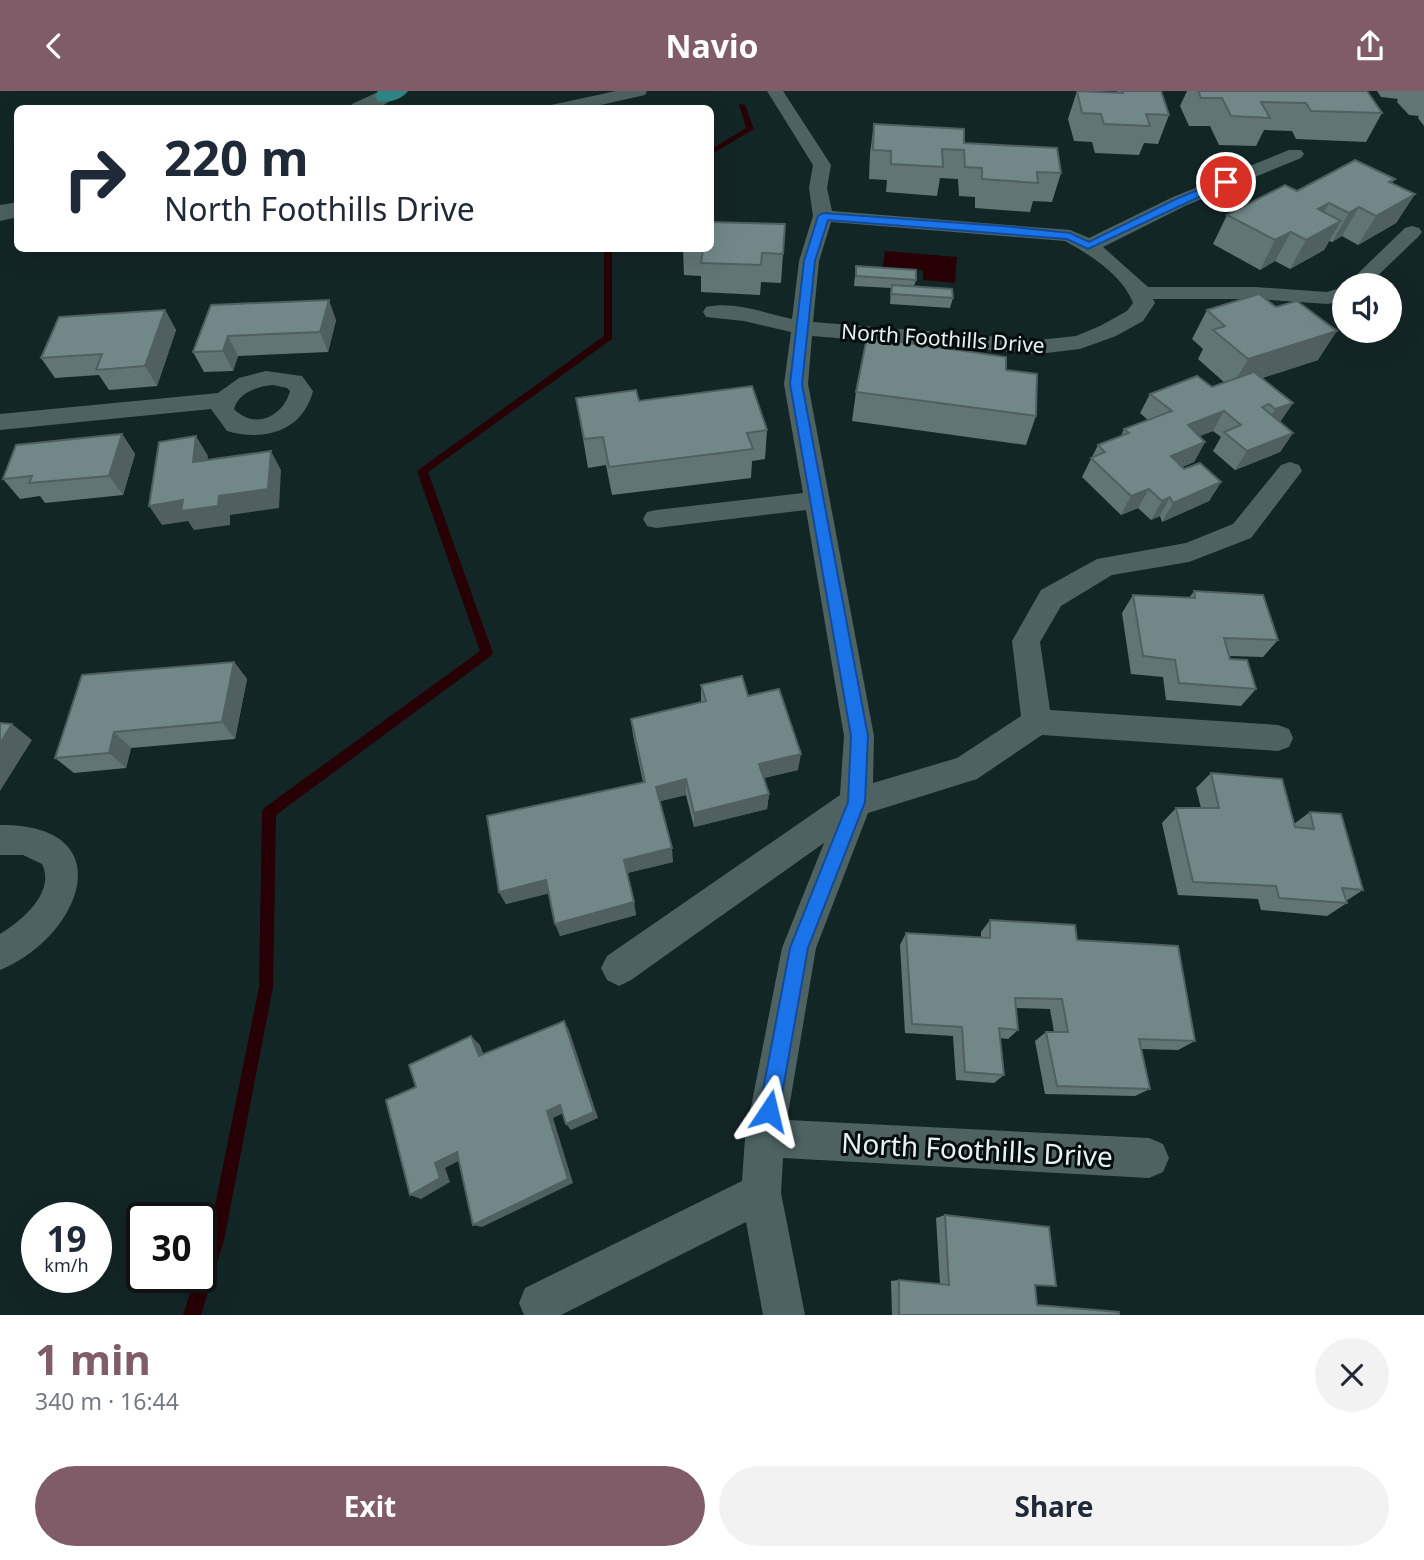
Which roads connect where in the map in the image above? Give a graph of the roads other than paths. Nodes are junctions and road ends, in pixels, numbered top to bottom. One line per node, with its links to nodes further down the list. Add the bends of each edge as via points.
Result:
1 (639, 91): 5 (street)
2 (775, 91): 7 (street, via 822,165 818,188)
3 (391, 93): 4 (main road)
4 (367, 105)
5 (575, 105)
6 (1296, 154): 9 (street, via 1180,201)
7 (823, 216): 9 (street, via 1070,236); 14 (street, via 809,261)
8 (1412, 232): 10 (street)
9 (1088, 246): 11 (street)
10 (1369, 273)
11 (1140, 293): 12 (street); 14 (street, North Foothills Drive, via 1144,303 1135,316 1108,331 1080,342 1038,347)
12 (1332, 297)
13 (714, 312): 14 (street, North Foothills Drive)
14 (801, 328): 18 (street, via 796,384)
15 (225, 400): 16 (street)
16 (0, 422)
17 (1290, 471): 20 (street, via 1242,531 1189,552 1106,566 1051,598 1026,641)
18 (817, 500): 19 (street); 22 (street, via 859,736)
19 (656, 519)
20 (1037, 722): 21 (street); 22 (street, via 966,769)
21 (1278, 738)
22 (856, 802): 25 (street); 26 (street, via 799,948)
23 (0, 840): 24 (street, via 22,837 41,842 55,853 62,869 60,890 37,928)
24 (0, 953)
25 (619, 968)
26 (764, 1138): 27 (street, North Foothills Drive); 28 (street)
27 (1149, 1158)
28 (761, 1193): 29 (street); 30 (street)
29 (540, 1303)
30 (784, 1315)

